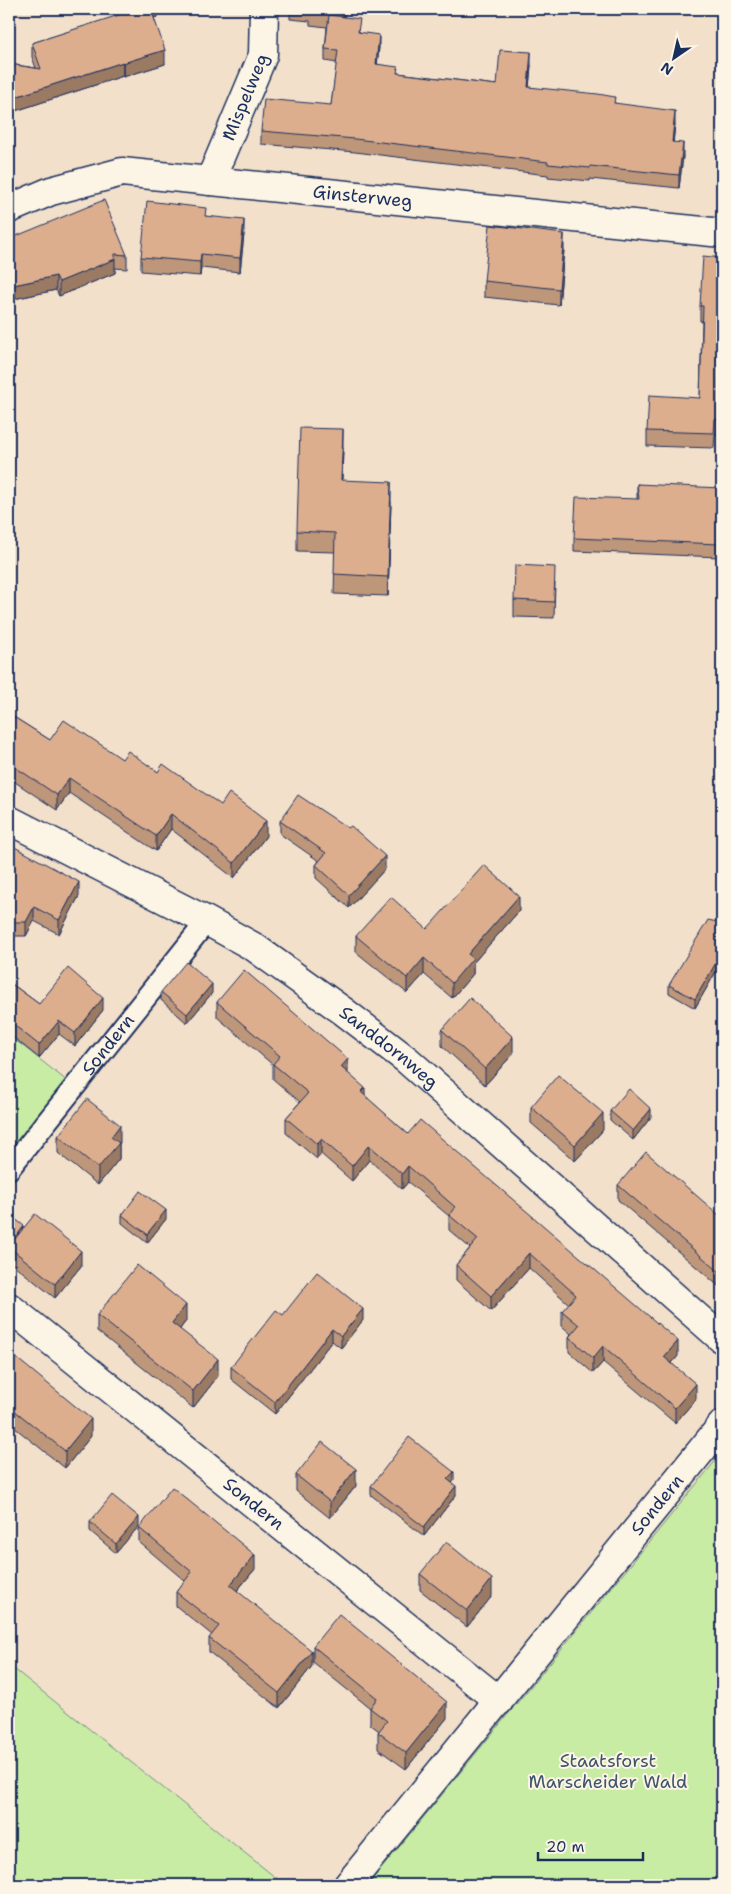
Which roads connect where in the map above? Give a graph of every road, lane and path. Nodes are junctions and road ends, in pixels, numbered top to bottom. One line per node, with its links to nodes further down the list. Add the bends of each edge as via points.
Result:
1 (264, 9): 2 (street, Mispelweg, via 263,55)
2 (210, 181): 3 (street, Ginsterweg, via 122,172 51,192); 4 (street, Ginsterweg)
3 (9, 209)
4 (722, 233)
5 (9, 820): 6 (street, Sanddornweg)
6 (207, 921): 7 (lane, Sondern); 9 (street, Sanddornweg, via 254,947 407,1060)
7 (9, 1169)
8 (9, 1307): 11 (street, Sondern)
9 (722, 1338)
10 (722, 1425): 11 (street, Sondern)
11 (499, 1701): 12 (street, Sondern)
12 (348, 1885)

